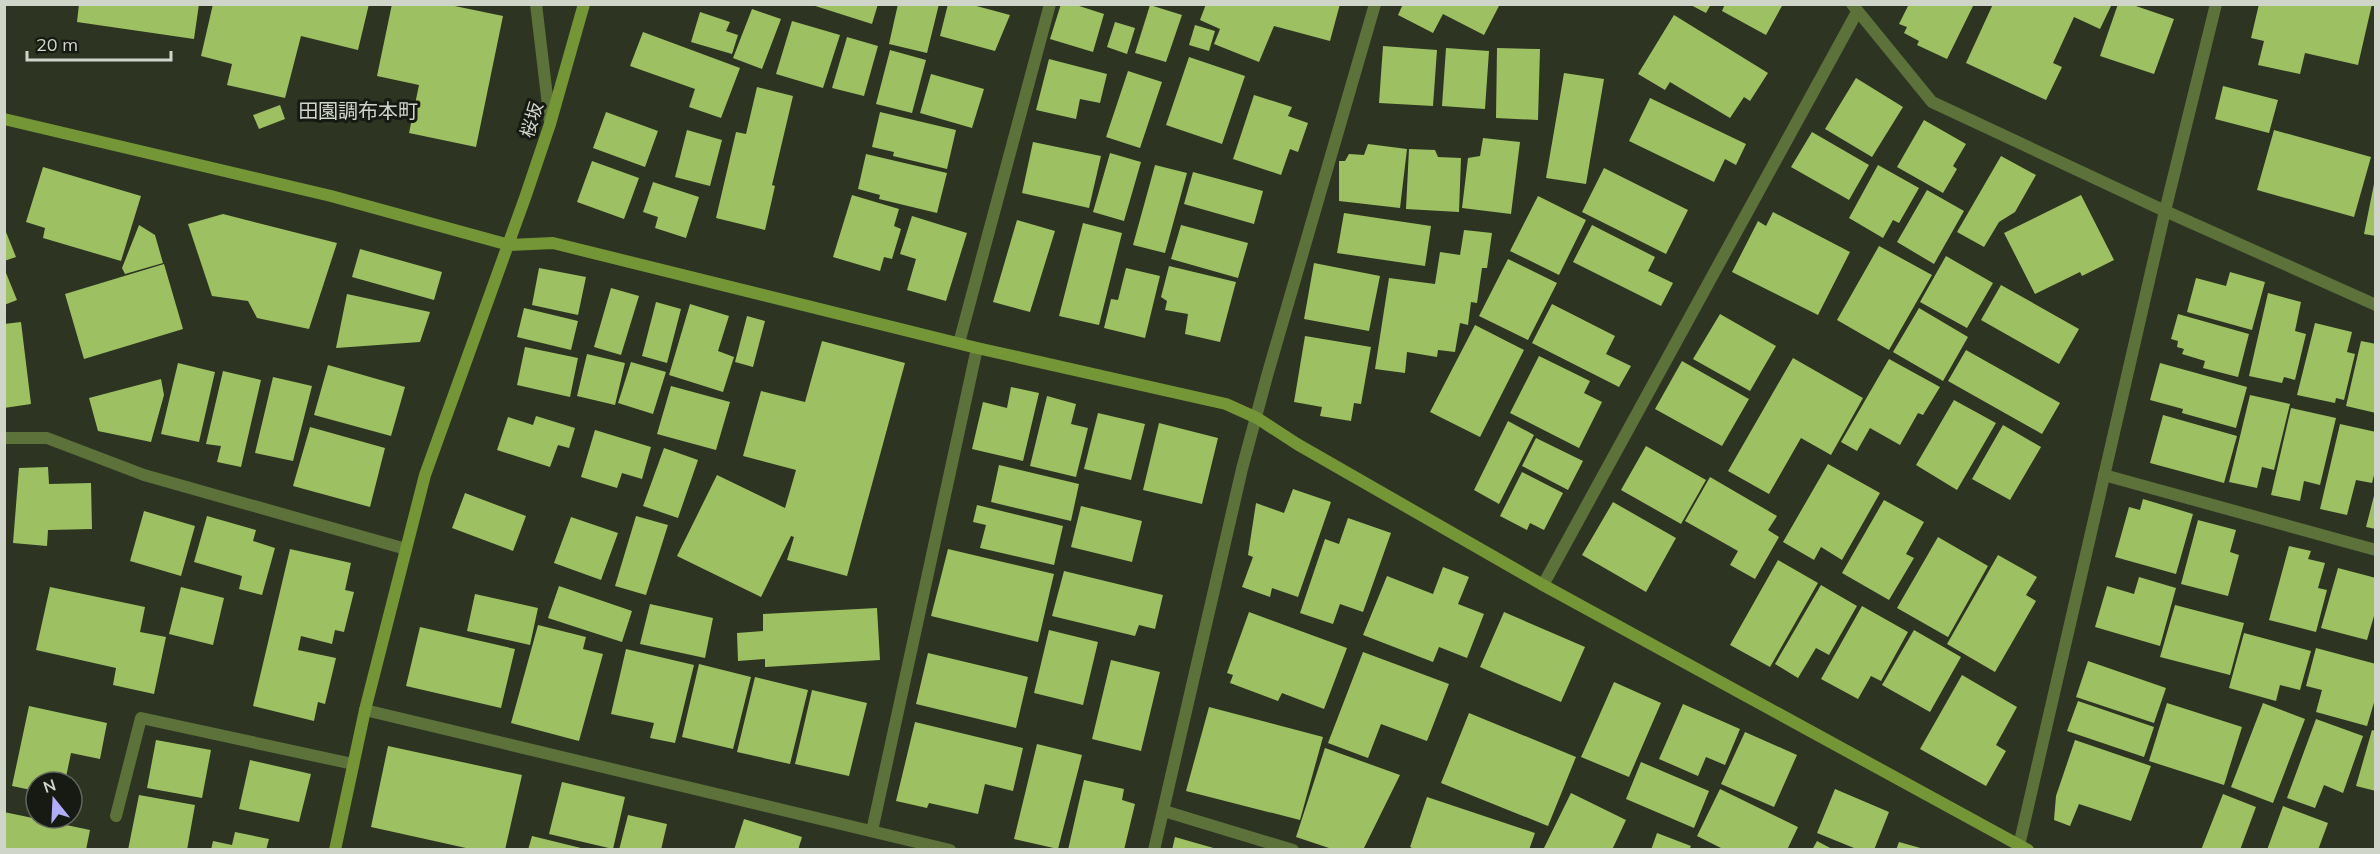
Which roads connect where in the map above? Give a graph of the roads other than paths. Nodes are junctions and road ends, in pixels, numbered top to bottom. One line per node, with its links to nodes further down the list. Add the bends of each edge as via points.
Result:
1 (536, 4): 8 (street)
2 (584, 4): 8 (street, 桜坂)
3 (1050, 4): 12 (street)
4 (1375, 4): 14 (street)
5 (2216, 4): 9 (street)
6 (1854, 8): 9 (street, via 1932,102); 19 (street)
7 (4, 119): 10 (street, via 331,196)
8 (550, 124): 10 (street, 桜坂)
9 (2165, 211): 11 (street); 16 (street)
10 (509, 245): 12 (street, via 553,243); 17 (street, 桜坂, via 425,475)
11 (2376, 305)
12 (959, 343): 13 (street)
13 (977, 348): 14 (street, via 1226,404); 24 (street)
14 (1257, 418): 19 (street); 22 (street)
15 (4, 438): 17 (street, via 46,438 144,476)
16 (2104, 475): 18 (street); 25 (street)
17 (406, 549): 20 (street, 桜坂)
18 (2376, 550)
19 (1543, 585): 25 (street)
20 (365, 710): 21 (street, 桜坂); 24 (street)
21 (353, 764): 23 (street, via 141,718); 26 (street, 桜坂)
22 (1164, 811): 28 (street); 29 (street)
23 (116, 816)
24 (872, 831): 27 (street)
25 (2022, 847)
26 (334, 849)
27 (950, 849)
28 (1154, 849)
29 (1293, 849)

